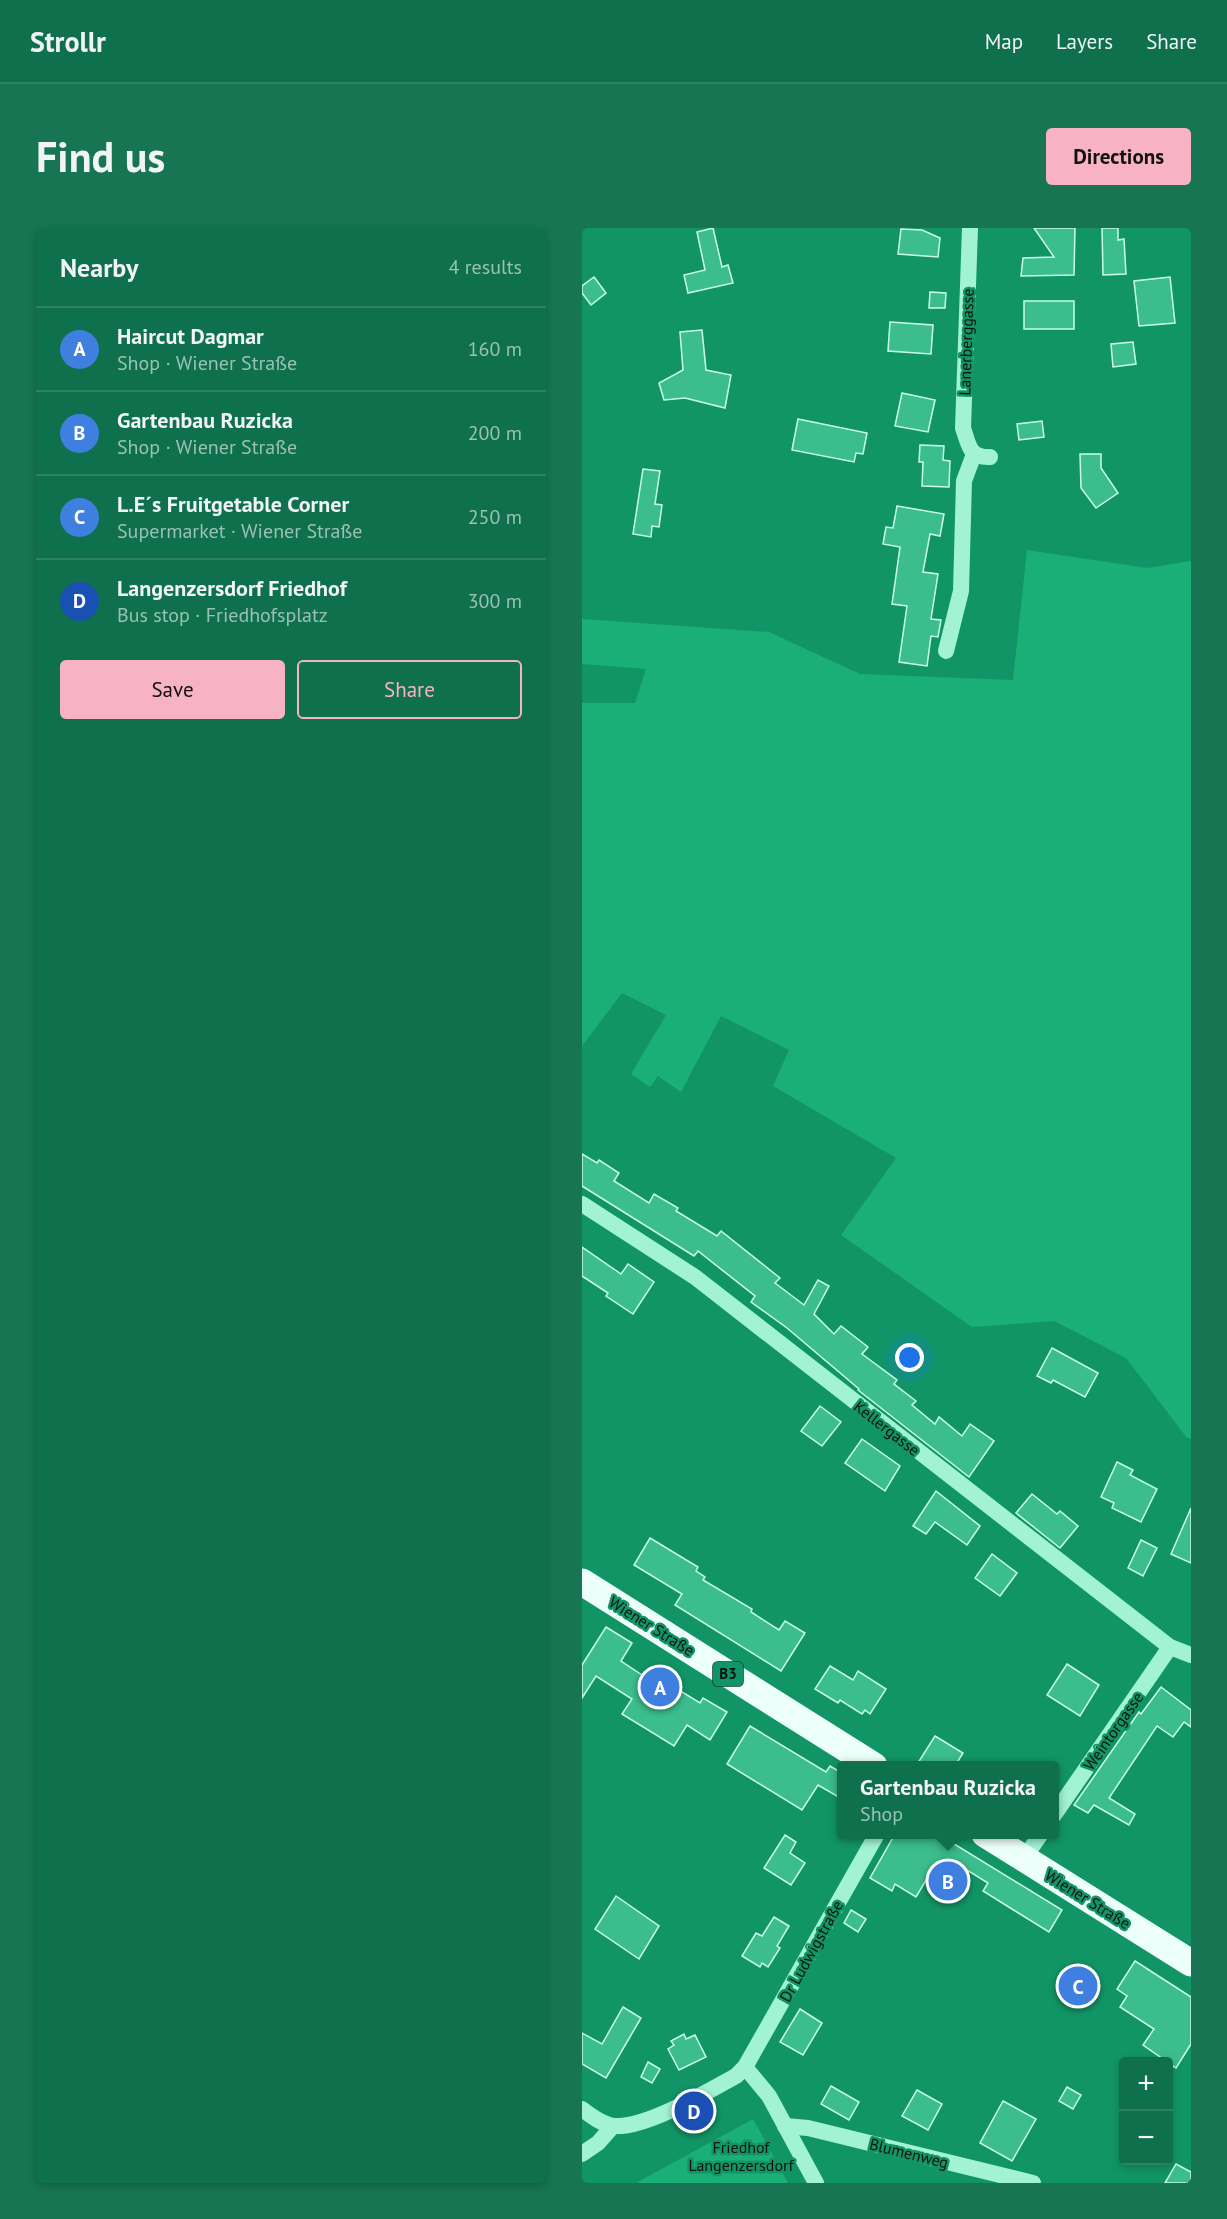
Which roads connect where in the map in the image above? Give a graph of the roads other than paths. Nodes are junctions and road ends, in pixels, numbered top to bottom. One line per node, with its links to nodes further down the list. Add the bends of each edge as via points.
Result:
1 (970, 228): 2 (street, Lanerberggasse, via 963,428 982,455 964,480 961,591)
2 (946, 651)
3 (582, 1204): 5 (street, Kellergasse, via 694,1277)
4 (582, 1582): 7 (main road, Wiener Straße / B3)
5 (1170, 1647): 6 (street, Kellergasse); 8 (street, Weintorgasse)
6 (1191, 1655)
7 (866, 1761)
8 (1059, 1808)
9 (874, 1839): 14 (street, Dr Ludwigstraße)
10 (993, 1839): 12 (main road, Wiener Straße)
11 (1037, 1839): 12 (street)
12 (1024, 1858): 13 (main road, Wiener Straße)
13 (1191, 1963)
14 (745, 2067): 16 (street, via 736,2076 663,2114 636,2124); 17 (street, via 769,2096)
15 (582, 2109): 16 (street)
16 (613, 2126): 18 (street)
17 (785, 2126): 19 (street); 20 (street, Blumenweg, via 808,2128)
18 (582, 2154)
19 (816, 2183)
20 (1033, 2183)

